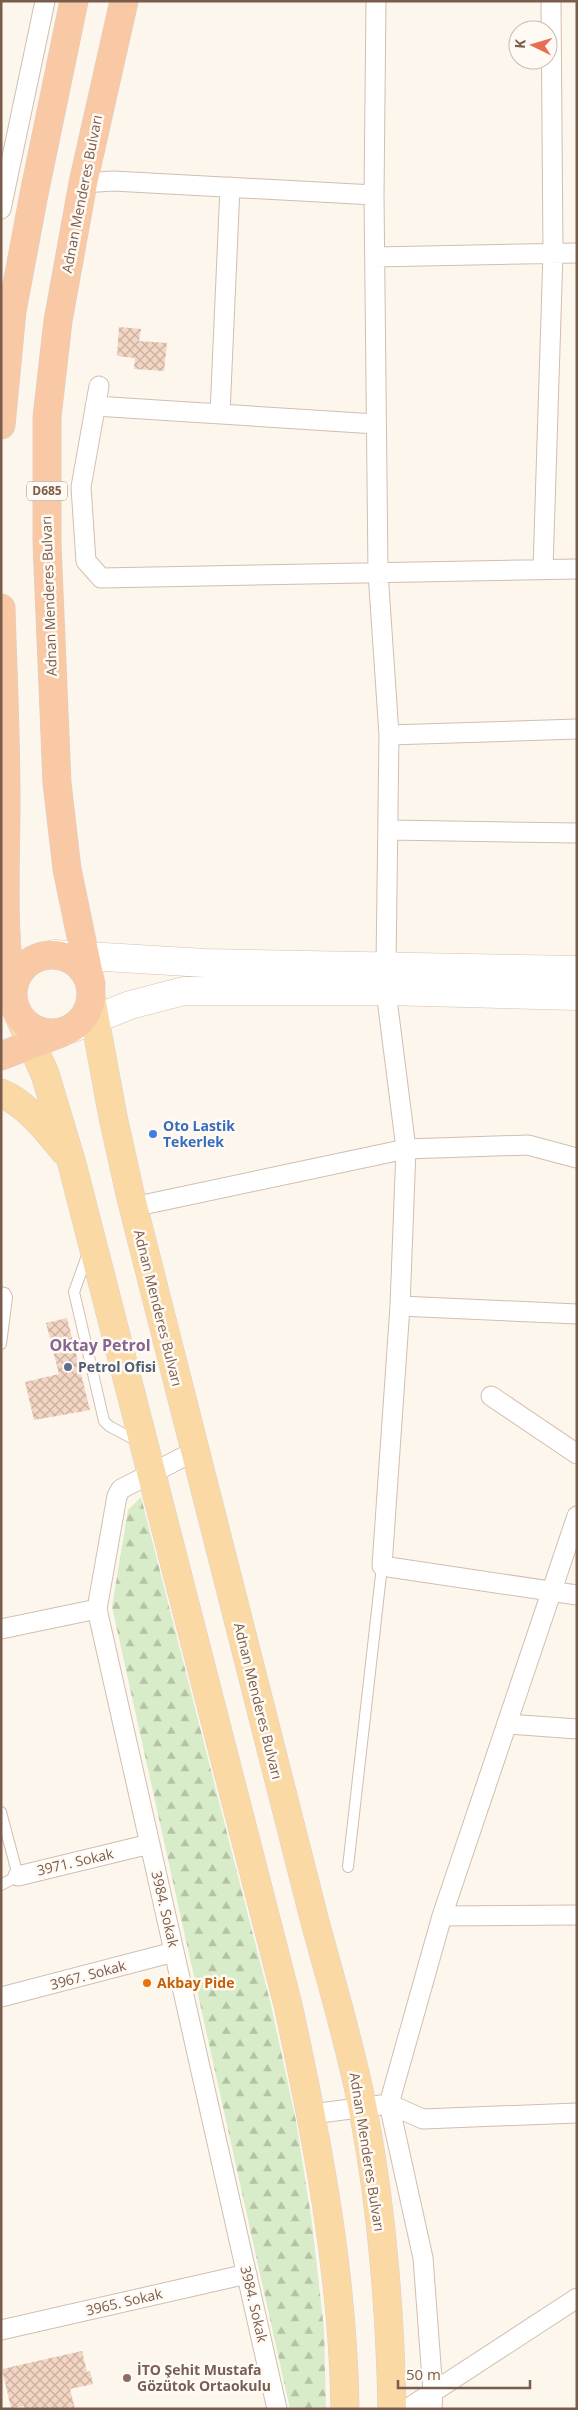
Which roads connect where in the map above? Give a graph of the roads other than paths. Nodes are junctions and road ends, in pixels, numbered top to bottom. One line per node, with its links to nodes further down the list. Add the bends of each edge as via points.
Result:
1 (45, 1): 9 (street)
2 (74, 1): 17 (highway, via 12,311)
3 (124, 1): 6 (highway, Adnan Menderes Bulvarı / D685)
4 (376, 1): 8 (street)
5 (551, 1): 10 (street)
6 (82, 182): 7 (street); 27 (highway, Adnan Menderes Bulvarı / D685, via 58,321 47,417 47,543 57,783 67,869)
7 (230, 188): 8 (street); 15 (street)
8 (374, 195): 12 (street)
9 (1, 209)
10 (553, 253): 11 (street); 12 (street); 18 (street)
11 (577, 253)
12 (375, 257): 16 (street)
13 (99, 386): 14 (street)
14 (95, 406): 15 (street); 20 (street, via 81,487 86,562 101,578)
15 (220, 414): 16 (street)
16 (376, 424): 20 (street)
17 (1, 425)
18 (543, 568): 19 (street); 20 (street)
19 (577, 568)
20 (378, 572): 23 (street)
21 (1, 608): 29 (highway)
22 (577, 728): 23 (street)
23 (389, 735): 24 (street)
24 (389, 830): 25 (street); 30 (street)
25 (577, 833)
26 (48, 955): 27 (main road); 29 (highway); 32 (highway, via 30,961 20,970 12,993); 33 (highway, via 66,957 86,973)
27 (83, 955): 30 (main road); 33 (highway, Adnan Menderes Bulvarı / D685)
28 (577, 970): 30 (main road)
29 (4, 973): 32 (highway)
30 (386, 979): 31 (main road); 33 (main road, via 184,991 130,1005); 37 (street)
31 (577, 996)
32 (17, 1011): 33 (highway, via 27,1025 50,1034); 34 (main road)
33 (82, 1012): 34 (highway); 40 (main road, Adnan Menderes Bulvarı, via 113,1117)
34 (32, 1043): 35 (highway); 38 (main road, via 45,1074)
35 (1, 1056)
36 (1, 1093): 38 (main road, via 39,1121)
37 (406, 1149): 39 (street, via 528,1145); 40 (street); 42 (street)
38 (70, 1158): 48 (main road)
39 (577, 1158)
40 (133, 1207): 46 (main road, Adnan Menderes Bulvarı)
41 (3, 1292): 44 (lane)
42 (400, 1306): 43 (street); 50 (street)
43 (577, 1314)
44 (2, 1344)
45 (491, 1396): 47 (street)
46 (194, 1452): 48 (street, 3984. Sokak); 67 (main road, Adnan Menderes Bulvarı, via 344,2025)
47 (577, 1454)
48 (152, 1474): 53 (street, 3984. Sokak, via 121,1489 117,1496); 69 (main road, via 288,2005)
49 (577, 1516): 51 (street)
50 (382, 1566): 51 (street); 59 (lane)
51 (551, 1592): 52 (street); 55 (street)
52 (577, 1596)
53 (97, 1610): 54 (street); 58 (street, 3984. Sokak)
54 (1, 1629)
55 (507, 1724): 56 (street); 63 (street)
56 (577, 1729)
57 (1, 1812): 60 (lane)
58 (150, 1844): 60 (street, 3971. Sokak); 64 (street, 3984. Sokak)
59 (348, 1867)
60 (18, 1876): 61 (lane, 3971. Sokak)
61 (1, 1885)
62 (577, 1915): 63 (street)
63 (442, 1916): 66 (street)
64 (174, 1952): 65 (street, 3967. Sokak); 70 (street, 3984. Sokak)
65 (1, 1997)
66 (389, 2104): 67 (street); 68 (street, via 423,2119); 73 (street, via 422,2258)
67 (362, 2108): 69 (street); 76 (main road, Adnan Menderes Bulvarı, via 387,2303)
68 (577, 2113)
69 (312, 2114): 75 (main road, via 338,2282)
70 (247, 2274): 72 (street, 3965. Sokak); 74 (street, 3984. Sokak)
71 (577, 2298): 73 (street)
72 (1, 2330)
73 (432, 2400): 77 (street)
74 (277, 2409)
75 (345, 2409)
76 (392, 2409)
77 (407, 2409)

